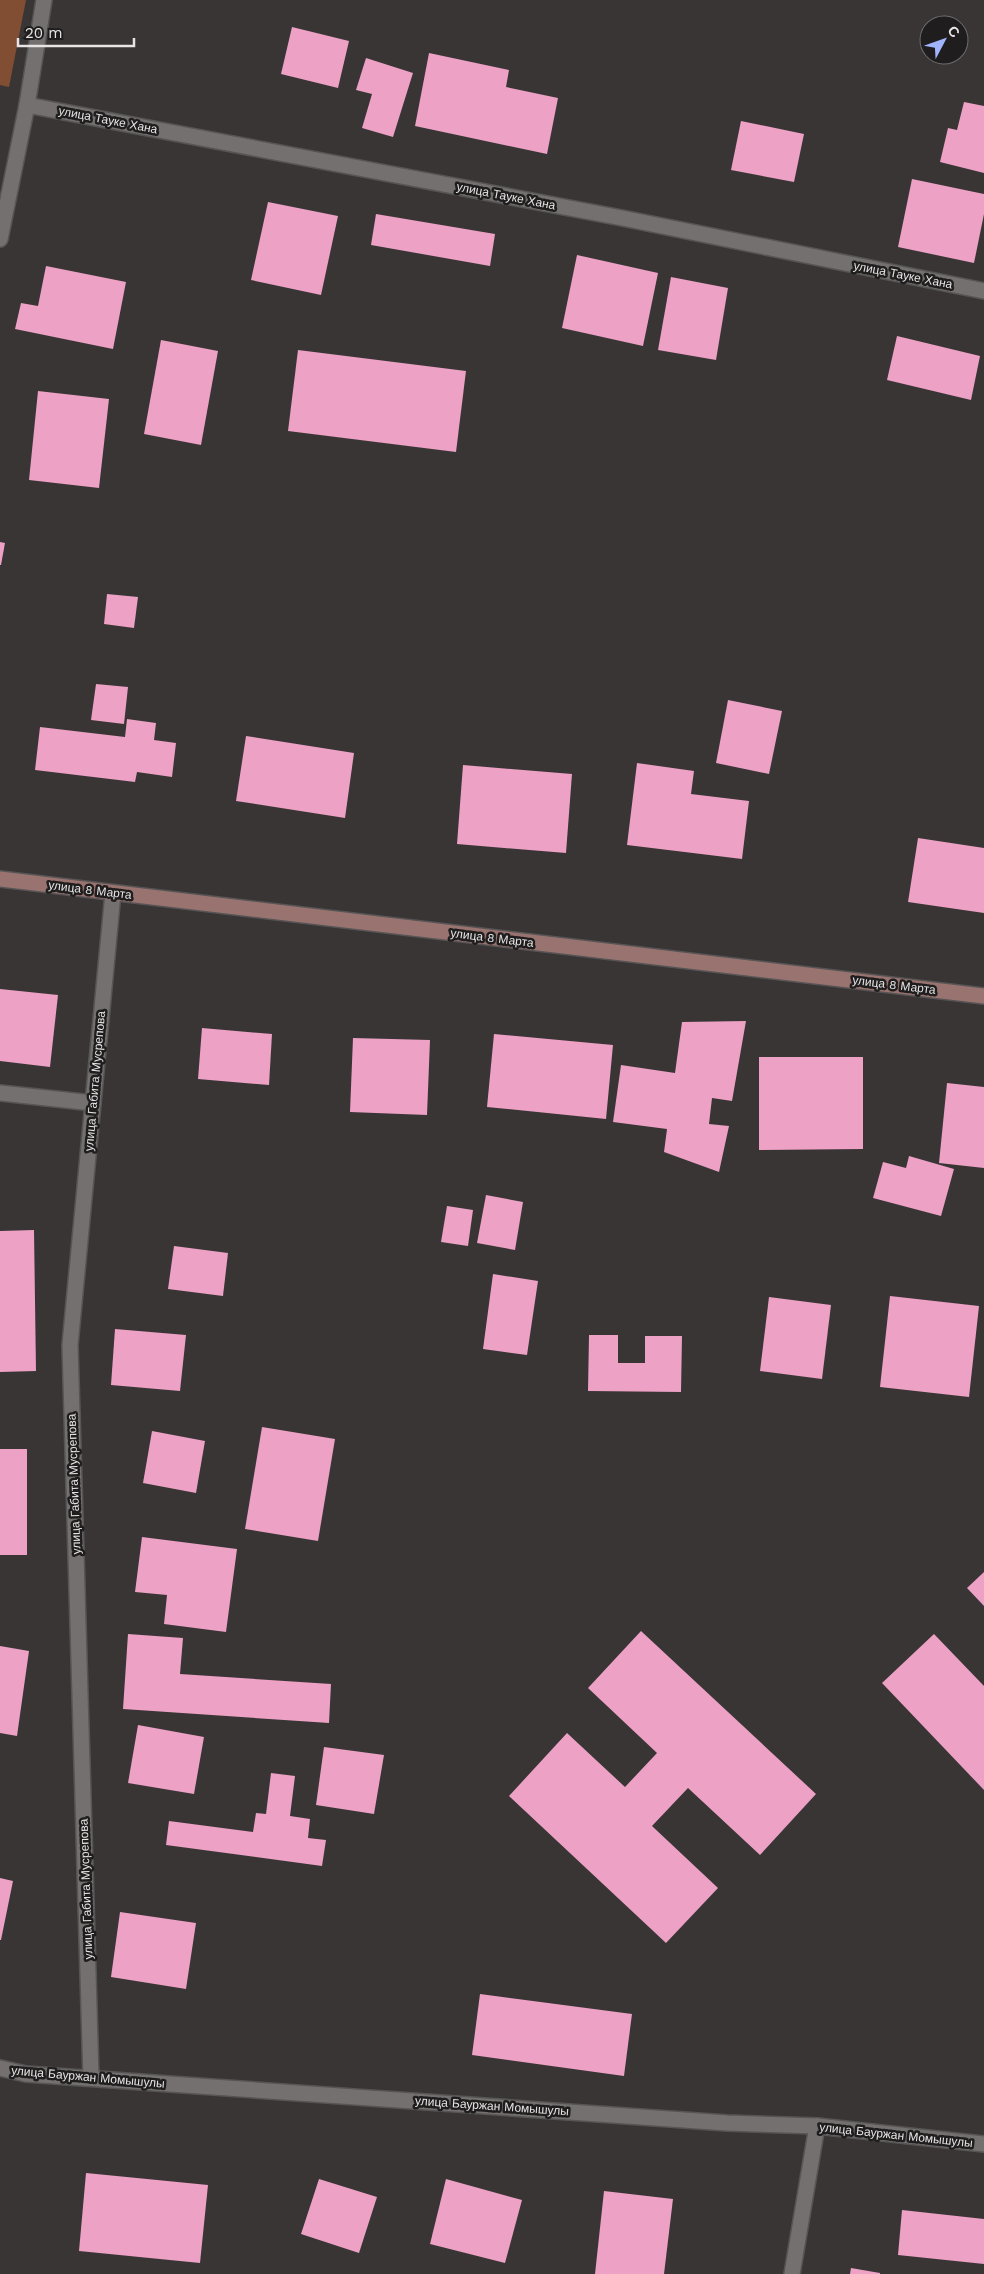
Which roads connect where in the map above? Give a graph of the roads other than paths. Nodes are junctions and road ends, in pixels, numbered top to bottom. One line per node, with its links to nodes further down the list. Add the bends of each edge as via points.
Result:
1 (44, 0): 2 (street)
2 (27, 105): 3 (street); 4 (street, улица Тауке Хана, via 622,218)
3 (0, 239)
4 (984, 291)
5 (0, 879): 6 (street, улица 8 Марта)
6 (113, 892): 7 (street, улица 8 Марта); 9 (street, улица Габита Мусрепова)
7 (984, 996)
8 (0, 1093): 9 (street)
9 (93, 1103): 11 (street, улица Габита Мусрепова, via 70,1345)
10 (0, 2068): 11 (street, улица Бауржан Момышулы, via 26,2074)
11 (91, 2078): 12 (street, улица Бауржан Момышулы, via 718,2122)
12 (817, 2126): 13 (street, улица Бауржан Момышулы); 14 (street)
13 (984, 2144)
14 (792, 2274)

